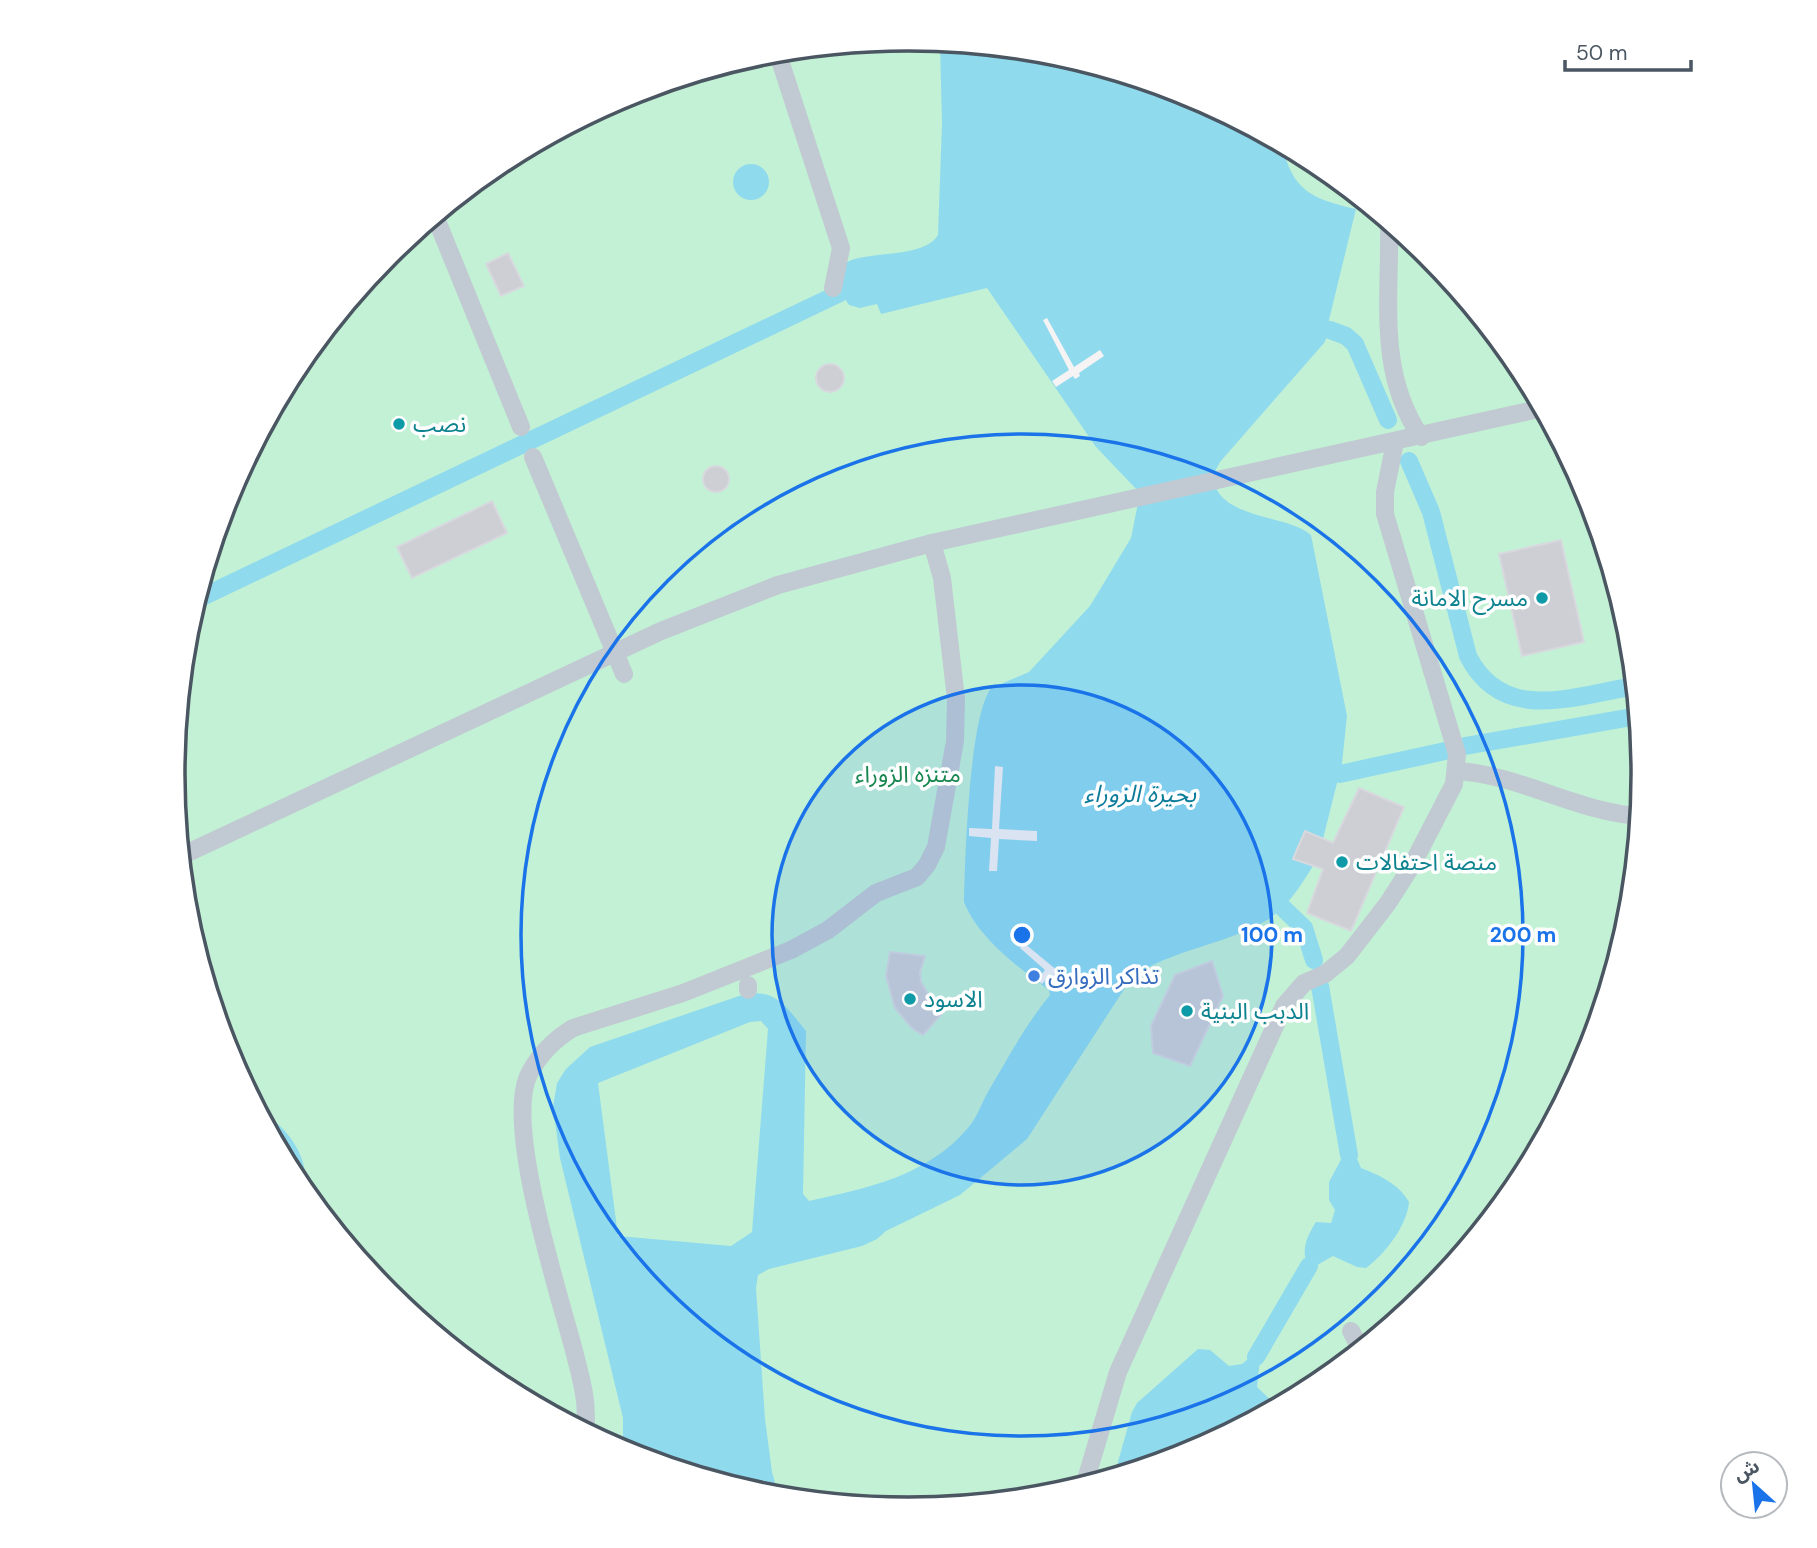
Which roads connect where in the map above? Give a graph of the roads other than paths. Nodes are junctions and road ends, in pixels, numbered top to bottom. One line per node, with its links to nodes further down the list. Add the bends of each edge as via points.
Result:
1 (782, 63): 4 (street, via 841,248)
2 (438, 225): 6 (street)
3 (1389, 234): 7 (street, via 1392,374 1404,409)
4 (833, 288)
5 (1534, 410): 7 (street)
6 (521, 427)
7 (1421, 437): 8 (street)
8 (1395, 442): 10 (street); 13 (street, via 1384,492 1385,514 1438,684 1457,754)
9 (534, 457): 11 (street)
10 (932, 543): 11 (street, via 778,585 706,611); 18 (street, via 942,578 956,699 955,741 936,847 927,865 917,877 876,892 828,930 790,950 683,993 573,1028 558,1037 528,1076 522,1129 542,1234 581,1378)
11 (615, 654): 12 (street); 15 (street)
12 (624, 674)
13 (1457, 771): 14 (street, via 1501,776 1590,807); 19 (street, via 1411,867 1368,931 1347,956 1325,974 1304,983 1284,1006 1118,1372)
14 (1630, 814)
15 (190, 852)
16 (1351, 1331): 17 (street)
17 (1357, 1342)
18 (586, 1422)
19 (1087, 1475)

